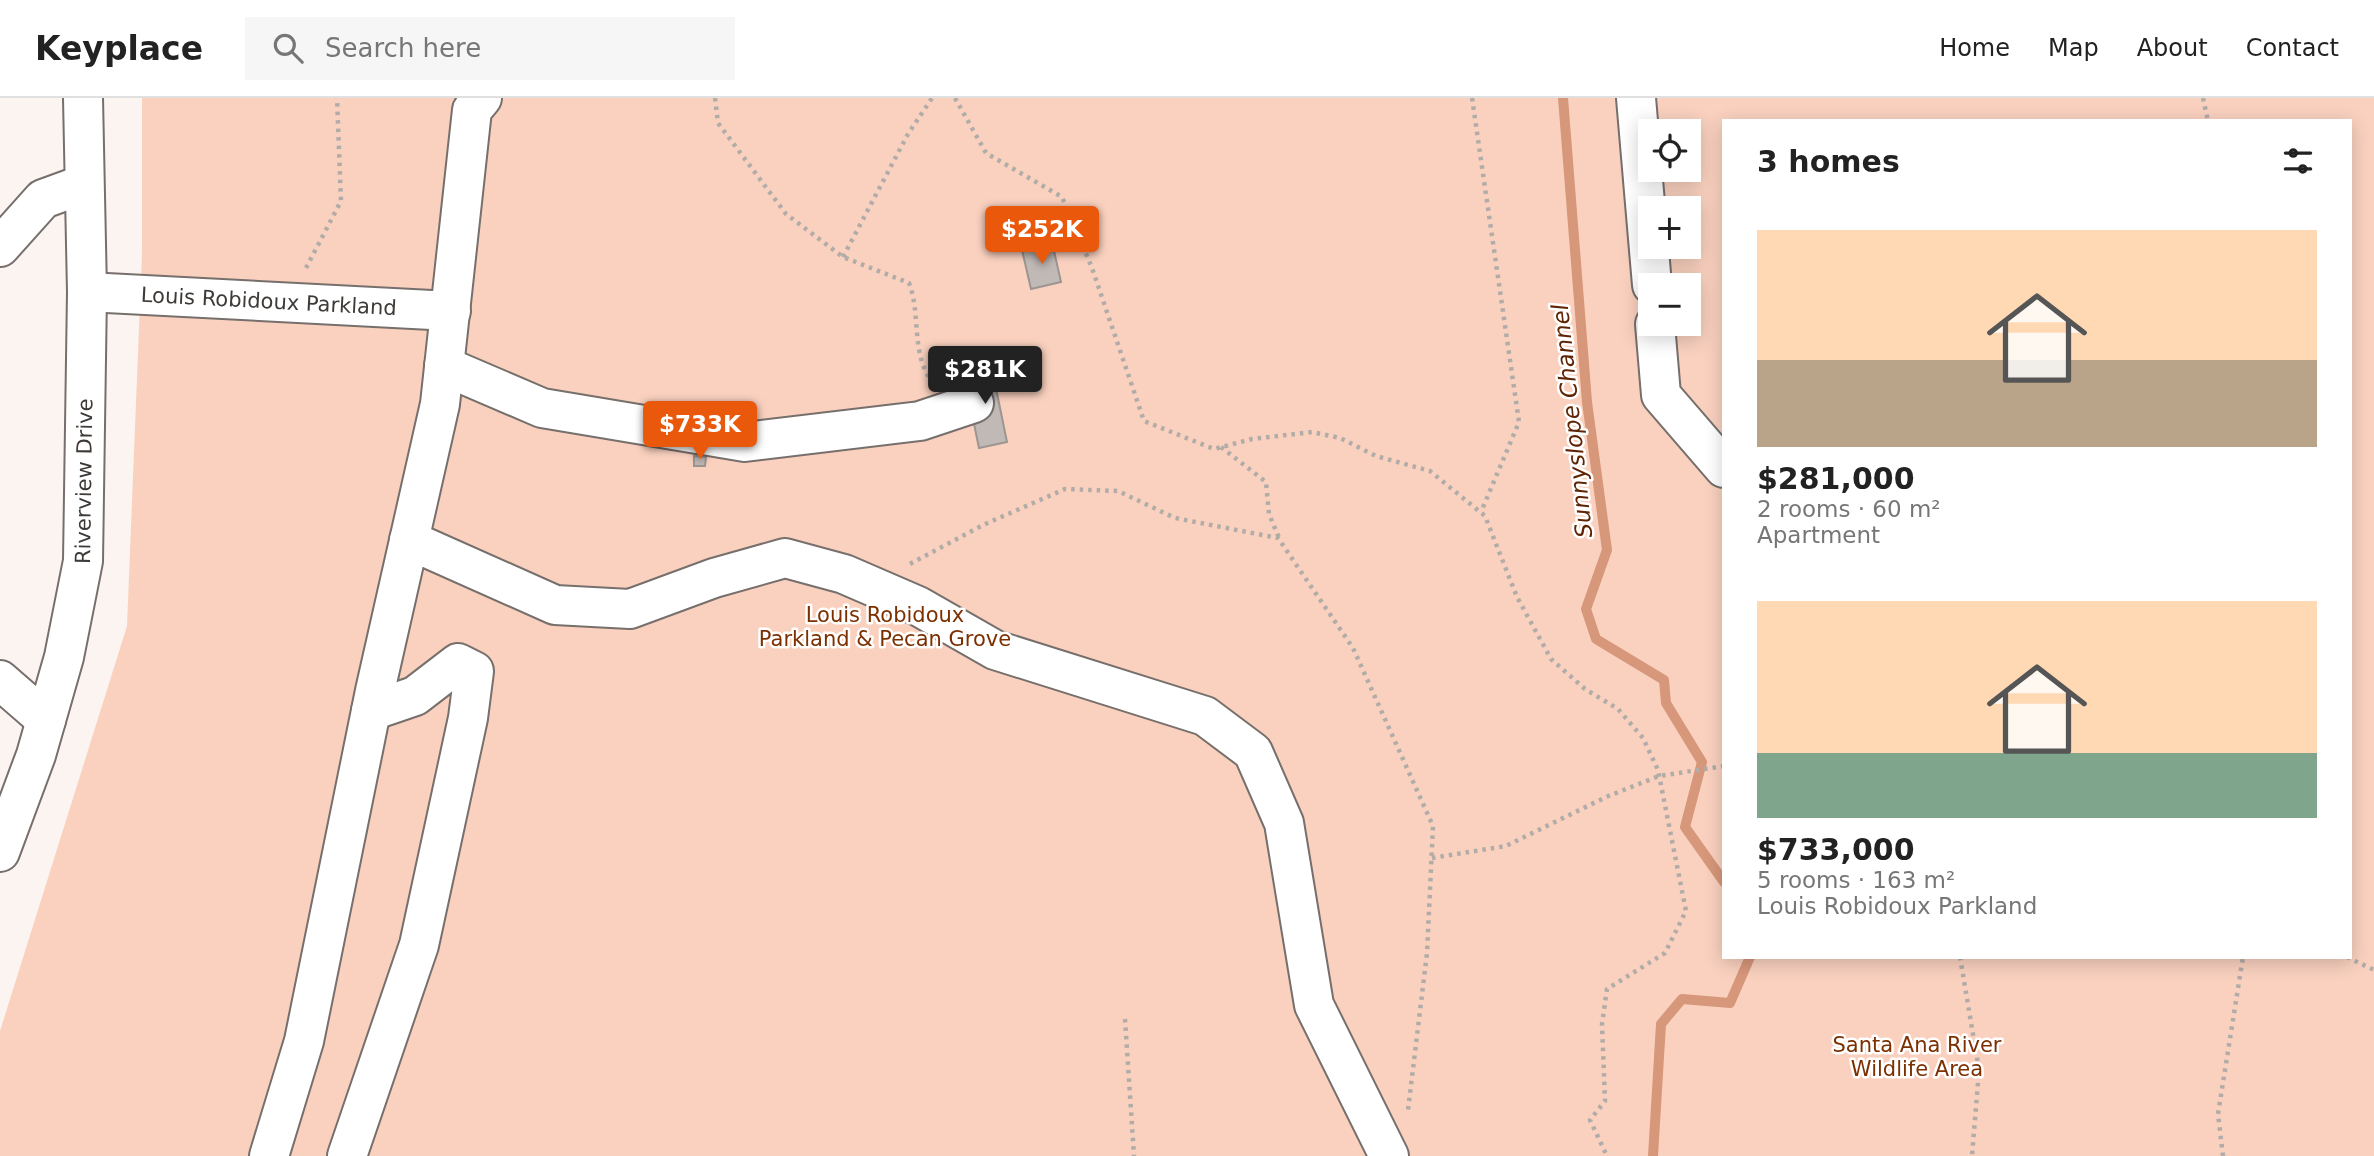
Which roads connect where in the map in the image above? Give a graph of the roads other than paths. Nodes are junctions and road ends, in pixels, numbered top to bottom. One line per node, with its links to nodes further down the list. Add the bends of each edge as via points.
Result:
1 (83, 98): 4 (street, Riverview Drive)
2 (482, 98): 8 (street, via 472,110)
3 (1636, 98): 6 (street)
4 (84, 184): 5 (street, via 43,199); 7 (street, Riverview Drive)
5 (0, 247)
6 (1651, 273)
7 (86, 292): 8 (street, Louis Robidoux Parkland); 16 (street, Riverview Drive, via 82,561 64,657)
8 (451, 311): 10 (street)
9 (1656, 336): 12 (street, via 1661,395)
10 (444, 366): 11 (street, via 542,408 745,442 920,421); 13 (street, via 440,404)
11 (974, 403)
12 (1722, 466)
13 (409, 540): 15 (street); 20 (street, via 555,605 629,609 785,558 844,574 918,606 995,650 1205,716 1253,752 1284,823 1314,1005)
14 (0, 680): 16 (street)
15 (371, 711): 18 (street, via 304,1041); 19 (street, via 415,696 458,663 474,671 419,945)
16 (46, 719): 17 (street, Riverview Drive)
17 (0, 852)
18 (269, 1156)
19 (347, 1156)
20 (1389, 1156)

